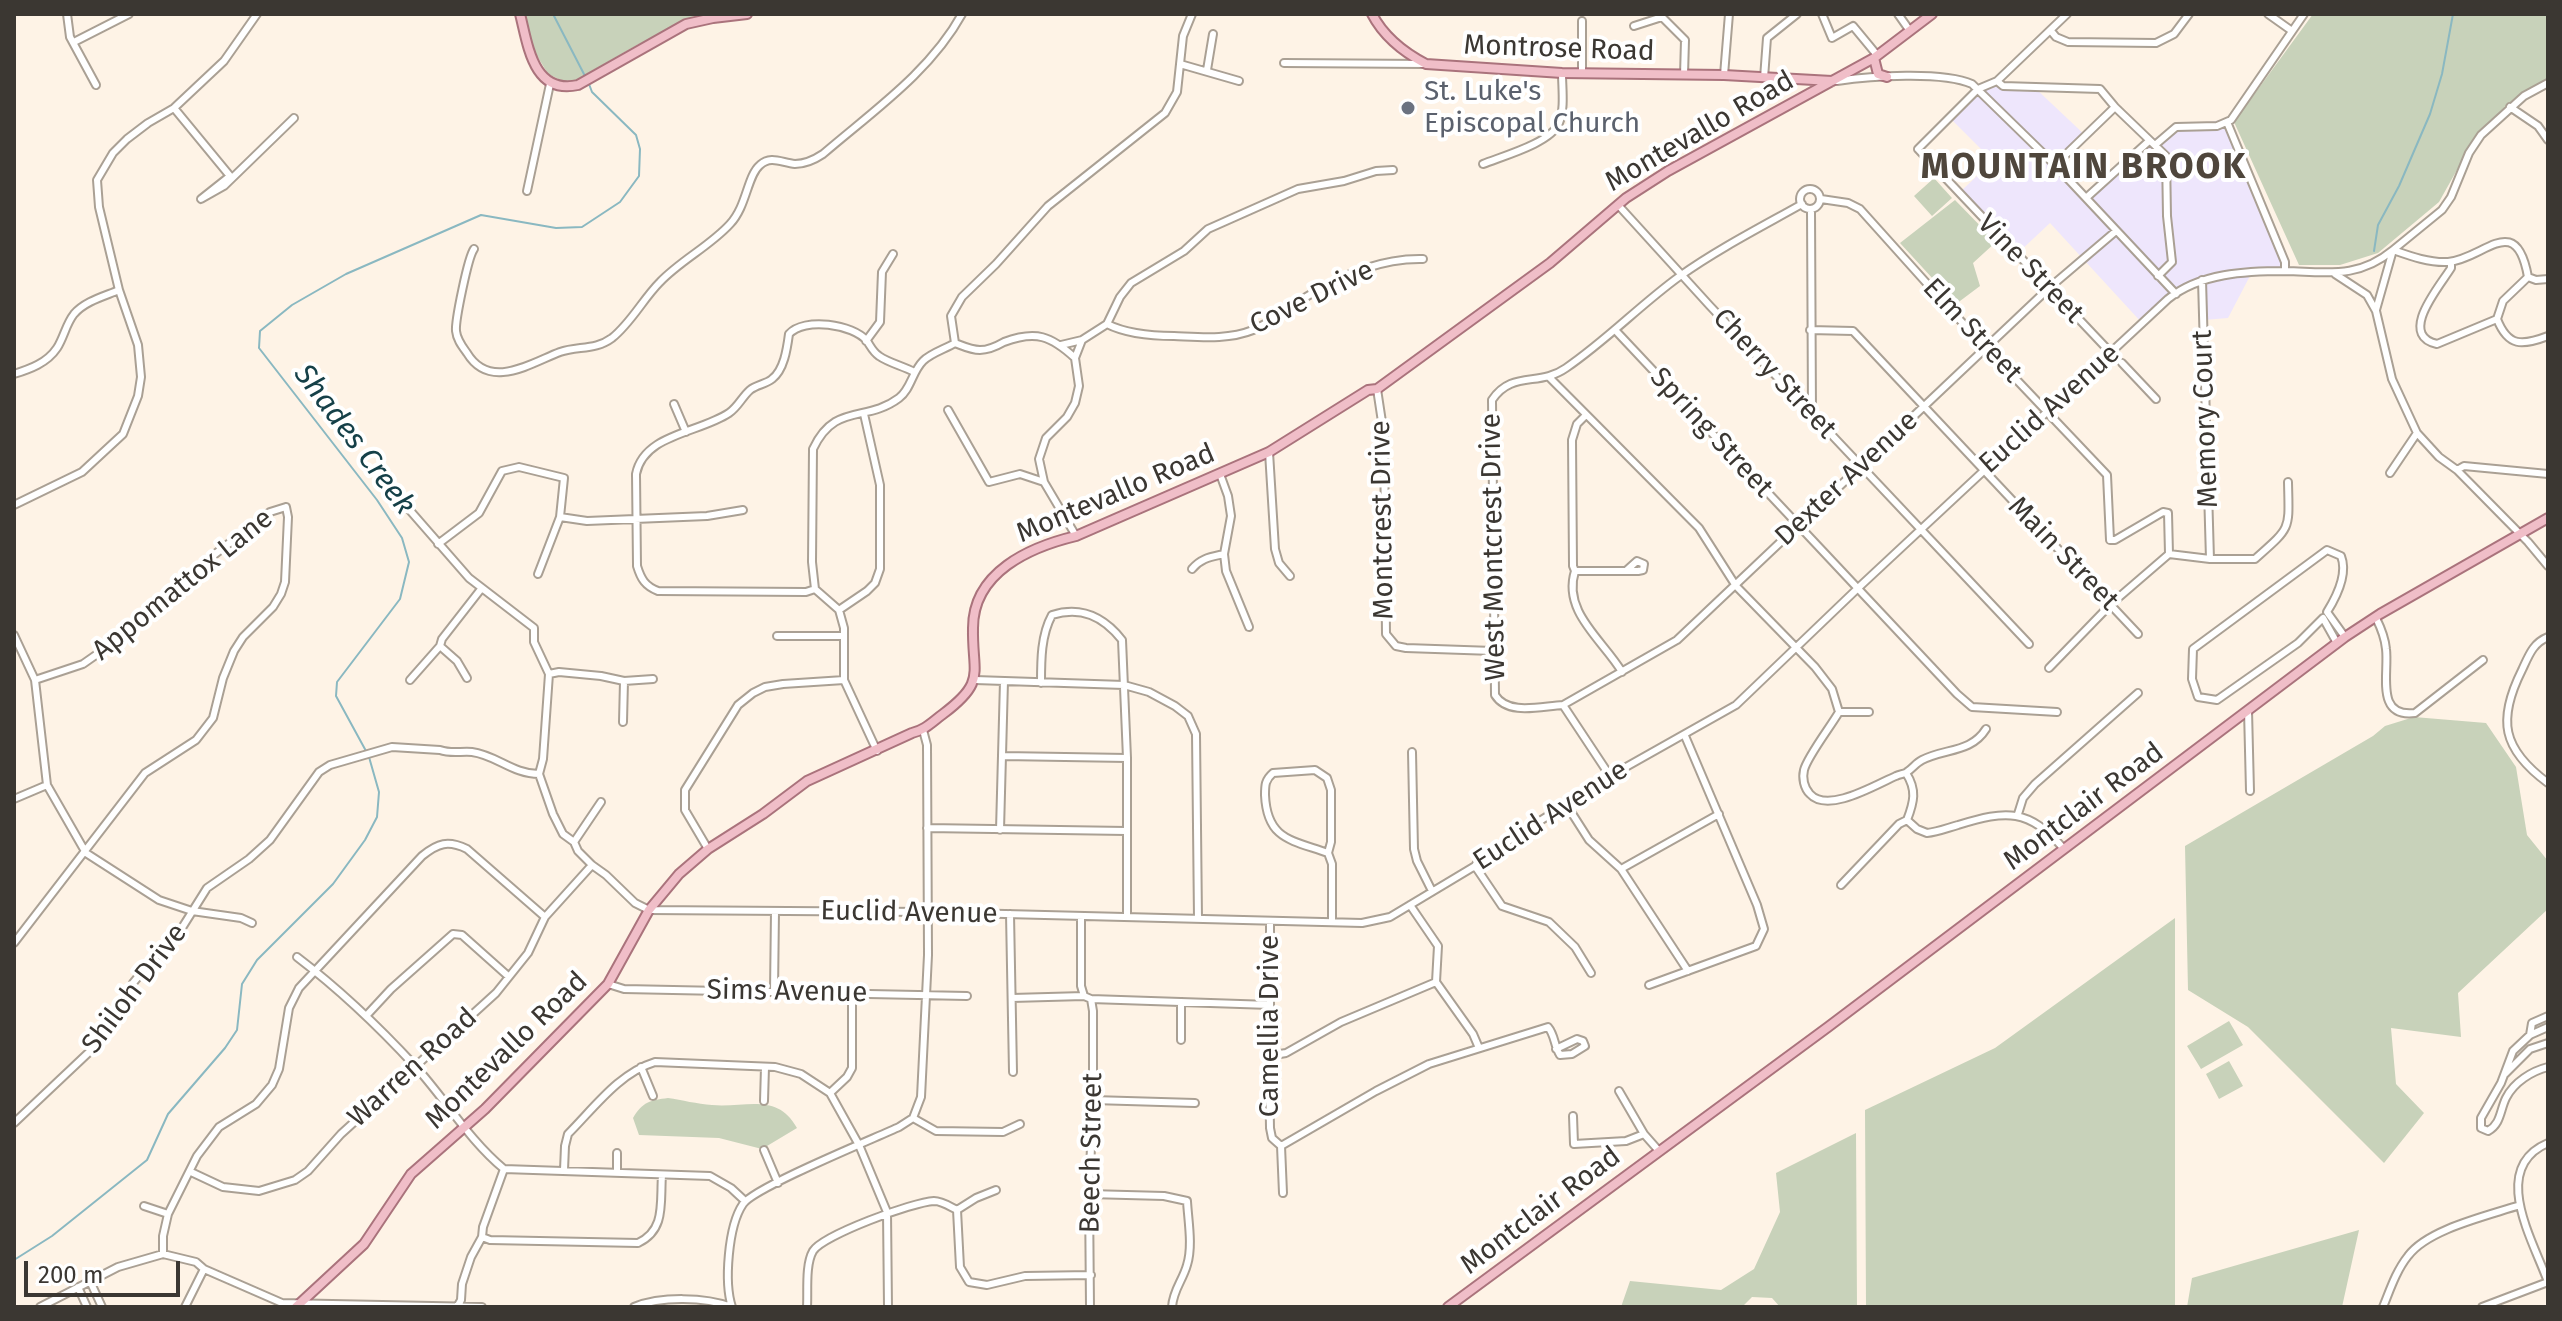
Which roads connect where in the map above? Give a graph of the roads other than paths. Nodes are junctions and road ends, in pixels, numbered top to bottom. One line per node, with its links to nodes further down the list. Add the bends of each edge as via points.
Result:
1 (67, 14): 24 (street)
2 (129, 14): 24 (street)
3 (257, 14): 47 (street, via 224,61)
4 (520, 14): 41 (main road, via 529,52)
5 (747, 14): 41 (main road, via 686,24 576,85)
6 (962, 14): 62 (street, via 938,53 823,154 810,162 761,164 733,221 659,283 599,346 563,351 506,373 471,360 458,339 456,315)
7 (1192, 14): 28 (street)
8 (1372, 14): 26 (main road)
9 (1729, 14): 33 (street)
10 (1797, 14): 35 (street, via 1767,38)
11 (1822, 14): 25 (street, via 1832,38 1853,26)
12 (1898, 14): 20 (street)
13 (1932, 14): 20 (main road, Montevallo Road)
14 (2067, 14): 21 (street)
15 (2189, 14): 21 (street, via 2174,34 2156,43 2068,42)
16 (2268, 14): 22 (street)
17 (2304, 14): 22 (street)
18 (1582, 21): 30 (street)
19 (1634, 26): 32 (street, via 1662,17 1685,40)
20 (1910, 31): 25 (main road, Montevallo Road)
21 (2051, 31): 39 (street)
22 (2292, 31): 49 (street)
23 (1213, 34): 29 (street)
24 (74, 42): 42 (street)
25 (1875, 57): 34 (main road, via 1878,74); 38 (main road, Montevallo Road)
26 (1409, 60): 27 (street); 31 (main road, Montrose Road)
27 (1284, 63)
28 (1180, 64): 29 (street); 85 (street, via 1177,92 1165,113 1048,206 955,305)
29 (1207, 70): 37 (street)
30 (1582, 72): 31 (main road, Montrose Road); 32 (main road, Montrose Road)
31 (1562, 73): 52 (street, via 1562,114 1554,132)
32 (1684, 75): 33 (main road, Montrose Road)
33 (1724, 75): 35 (main road, Montrose Road)
34 (1887, 77): 38 (street); 43 (street, via 1964,80)
35 (1764, 78): 36 (main road, Montrose Road)
36 (1793, 80): 38 (main road, Montrose Road); 44 (main road)
37 (1239, 81)
38 (1833, 81): 44 (main road, Montevallo Road)
39 (1997, 81): 43 (street); 45 (street, via 2003,86 2100,89)
40 (2548, 83): 46 (street)
41 (550, 84): 55 (street)
42 (96, 85)
43 (1978, 89): 53 (street); 74 (street, Vine Street, via 1918,149)
44 (1797, 99): 59 (main road, Montevallo Road, via 1668,171)
45 (2115, 107): 51 (street); 53 (street)
46 (2510, 107): 50 (street, via 2538,126); 63 (street, via 2469,153 2442,210)
47 (174, 108): 48 (street, via 230,176 201,199 224,186); 75 (street, via 116,149 97,180)
48 (294, 118)
49 (2227, 122): 51 (street, via 2176,127); 67 (street)
50 (2548, 140)
51 (2152, 143): 56 (street); 70 (street, via 2166,156 2172,262)
52 (1483, 164)
53 (2055, 165): 56 (street)
54 (1393, 170): 79 (street, via 1298,189 1208,229 1184,251 1131,283)
55 (527, 191)
56 (2086, 198): 61 (street)
57 (1821, 199): 58 (street, via 1816,191 1806,190); 60 (street); 87 (street, Elm Street, via 1860,209)
58 (1802, 204): 60 (street); 68 (street)
59 (1619, 206): 68 (street, Cherry Street); 94 (main road, Montevallo Road)
60 (1811, 210): 80 (street)
61 (2116, 231): 70 (street); 74 (street, Dexter Avenue)
62 (474, 249)
63 (2393, 250): 66 (street); 69 (street, via 2373,263); 77 (street)
64 (893, 254): 84 (street, via 882,272 880,322)
65 (1423, 259): 79 (street, Cove Drive, via 1370,267 1308,296 1254,330 1222,338 1160,336)
66 (2451, 262): 71 (street, via 2507,242 2525,258); 78 (street, via 2420,318 2428,342 2437,344)
67 (2285, 271): 69 (street, Euclid Avenue); 73 (street, Euclid Avenue)
68 (1682, 274): 81 (street); 101 (street, Cherry Street)
69 (2335, 274): 77 (street, via 2367,295)
70 (2158, 276): 76 (street)
71 (2528, 277): 72 (street); 78 (street, via 2503,301)
72 (2548, 279)
73 (2202, 280): 76 (street, Euclid Avenue); 127 (street, Memory Court)
74 (2049, 288): 87 (street, Dexter Avenue); 88 (street, Vine Street)
75 (119, 290): 92 (street, via 84,305 56,349 35,367); 115 (street, via 138,345 141,377 123,434 82,472)
76 (2176, 294): 88 (street, Euclid Avenue)
77 (2376, 311): 104 (street, via 2392,379)
78 (2497, 319): 82 (street, via 2502,331 2517,342)
79 (1107, 324): 83 (street)
80 (1810, 330): 97 (street, Main Street, via 1853,331); 101 (street)
81 (1616, 331): 93 (street); 120 (street, Spring Street)
82 (2548, 336)
83 (1082, 340): 86 (street); 89 (street)
84 (866, 341): 91 (street, via 880,358); 103 (street, via 836,326 800,325 789,334 786,356 774,379 750,390 728,414)
85 (955, 343): 86 (street, via 984,350 1039,335); 91 (street, via 924,359)
86 (1061, 345): 89 (street)
87 (1986, 348): 97 (street, Dexter Avenue); 99 (street, Elm Street)
88 (2111, 353): 99 (street, Euclid Avenue)
89 (1075, 358): 112 (street, via 1075,403 1041,449)
90 (2122, 363): 95 (street)
91 (914, 372): 100 (street, via 900,397)
92 (14, 374)
93 (1549, 377): 102 (street); 152 (street, West Montcrest Drive, via 1517,380 1500,387 1492,400)
94 (1377, 389): 105 (main road, Montevallo Road); 152 (street, Montcrest Drive, via 1384,435 1386,634 1396,646 1406,648)
95 (2156, 399)
96 (674, 404): 103 (street)
97 (1924, 407): 106 (street, Dexter Avenue); 107 (street, Main Street)
98 (948, 410): 112 (street, via 989,482 1020,474)
99 (2048, 411): 107 (street, Euclid Avenue); 126 (street, Elm Street, via 2107,475 2110,540 2168,513)
100 (864, 414): 136 (street, via 833,421 813,449); 139 (street, via 880,485 880,569 867,591)
101 (1812, 415): 106 (street, Cherry Street)
102 (1585, 416): 131 (street, via 1572,440); 134 (street, via 1699,528)
103 (686, 432): 119 (street, via 649,449 639,460)
104 (2417, 433): 108 (street); 109 (street)
105 (1269, 452): 110 (main road, Montevallo Road); 133 (street, via 1275,549)
106 (1861, 466): 120 (street, Dexter Avenue); 121 (street, Cherry Street)
107 (1983, 470): 121 (street, Euclid Avenue); 138 (street, Main Street)
108 (2457, 470): 111 (street, via 2464,466); 122 (street)
109 (2390, 473)
110 (1220, 474): 123 (main road, Montevallo Road); 125 (street, via 1231,516)
111 (2548, 474)
112 (1044, 482): 123 (street)
113 (2288, 482): 127 (street, via 2285,533 2255,559)
114 (393, 491): 124 (street)
115 (14, 505)
116 (743, 510): 119 (street)
117 (560, 517): 119 (street); 124 (street, via 564,478 512,467 497,476 479,513); 132 (street)
118 (2548, 518): 122 (main road, Montclair Road)
119 (637, 519): 136 (street, via 637,566 651,589)
120 (1799, 526): 134 (street, Dexter Avenue); 137 (street, Spring Street)
121 (1920, 529): 137 (street, Euclid Avenue); 149 (street, Cherry Street)
122 (2519, 533): 128 (street); 141 (main road, Montclair Road)
123 (1076, 536): 162 (main road, Montevallo Road, via 1025,553 988,585 974,612)
124 (438, 544): 135 (street)
125 (1224, 554): 129 (street, via 1208,557); 142 (street)
126 (2169, 554): 127 (street); 138 (street)
127 (2210, 559)
128 (2548, 566)
129 (1192, 569)
130 (1627, 570): 131 (street)
131 (1575, 571): 155 (street, via 1579,614)
132 (538, 574)
133 (1290, 576)
134 (1736, 584): 151 (street); 155 (street, Dexter Avenue, via 1677,640)
135 (481, 589): 150 (street); 156 (street, via 534,628 534,642)
136 (815, 589): 139 (street)
137 (1857, 589): 151 (street, Euclid Avenue); 172 (street, Spring Street, via 1972,707)
138 (2111, 604): 143 (street, Main Street); 154 (street)
139 (839, 610): 146 (street)
140 (2325, 615): 140 (street, via 2298,643 2217,700 2198,697 2192,679 2193,649 2327,550 2341,556 2344,564); 148 (street)
141 (2376, 618): 148 (main road, Montclair Road); 153 (street, via 2386,648 2388,700 2402,715 2415,713)
142 (1249, 627)
143 (2138, 634)
144 (14, 635): 159 (street)
145 (777, 636): 146 (street)
146 (844, 636): 161 (street)
147 (2548, 637): 184 (street, via 2528,656 2514,686 2506,724 2516,753)
148 (2341, 640): 169 (main road, Montclair Road)
149 (2029, 644)
150 (440, 646): 157 (street); 160 (street)
151 (1795, 648): 170 (street, via 1832,689); 176 (street, Euclid Avenue, via 1736,705)
152 (1493, 651): 168 (street, West Montcrest Drive, via 1500,703 1519,708)
153 (2483, 660)
154 (2049, 668)
155 (1622, 672): 168 (street, Dexter Avenue)
156 (549, 674): 163 (street); 182 (street)
157 (467, 678)
158 (653, 679): 163 (street)
159 (35, 680): 185 (street); 199 (street, Appomattox Lane, via 83,664 140,624 202,564 270,512 286,507 281,594 234,651 213,718 196,740 145,773)
160 (410, 680)
161 (844, 680): 177 (street); 197 (street, via 765,687 738,705 683,799)
162 (975, 680): 164 (street); 175 (main road, Montevallo Road)
163 (624, 681): 173 (street)
164 (1004, 681): 165 (street); 179 (street)
165 (1041, 683): 166 (street); 166 (street, via 1046,626 1052,615 1066,611 1093,614 1112,627 1122,640)
166 (1124, 685): 180 (street); 215 (street, via 1175,706 1188,716 1196,734)
167 (2138, 693): 191 (street, via 2035,784)
168 (1563, 705): 183 (street)
169 (2248, 710): 186 (street); 198 (main road, Montclair Road)
170 (1839, 712): 171 (street); 181 (street, via 1804,769 1809,793 1831,801)
171 (1869, 712)
172 (2057, 712)
173 (623, 722)
174 (1986, 729): 181 (street, via 1965,748 1928,757)
175 (923, 730): 177 (main road, Montevallo Road); 193 (street)
176 (1685, 736): 183 (street, Euclid Avenue); 190 (street)
177 (877, 751): 197 (main road, Montevallo Road, via 807,781)
178 (1412, 752): 205 (street, via 1414,849)
179 (1003, 756): 180 (street); 194 (street)
180 (1127, 758): 195 (street)
181 (1906, 773): 192 (street, via 1914,790)
182 (539, 774): 196 (street, via 563,834); 208 (street, Shiloh Drive, via 516,771 472,752 392,747 330,765 319,772 270,840 216,880)
183 (1610, 776): 189 (street, Euclid Avenue)
184 (2548, 783)
185 (47, 785): 187 (street); 199 (street)
186 (2250, 791)
187 (14, 799)
188 (601, 802): 196 (street)
189 (1566, 804): 202 (street, Euclid Avenue); 203 (street, via 1589,840)
190 (1719, 814): 203 (street); 222 (street, via 1764,929 1756,946)
191 (2018, 814): 192 (street, via 1935,832 1917,829); 198 (street, via 2044,828)
192 (1907, 820): 204 (street)
193 (927, 828): 194 (street); 210 (street)
194 (1000, 830): 195 (street)
195 (1126, 831): 214 (street)
196 (574, 842): 201 (street)
197 (708, 849): 207 (main road, Montevallo Road)
198 (2064, 849): 267 (main road, Montclair Road)
199 (86, 853): 208 (street, via 159,900); 219 (street)
200 (1328, 853): 200 (street, via 1327,778 1315,770 1273,773 1265,784 1270,824 1286,838); 216 (street)
201 (592, 865): 207 (street); 213 (street, Warren Road)
202 (1475, 866): 205 (street, Euclid Avenue); 223 (street, via 1502,906 1549,922 1575,947)
203 (1621, 869): 222 (street)
204 (1841, 885)
205 (1432, 891): 206 (street, Euclid Avenue)
206 (1410, 905): 216 (street, Euclid Avenue, via 1376,921); 225 (street, via 1438,946)
207 (649, 910): 209 (street, Euclid Avenue); 226 (main road, Montevallo Road)
208 (192, 911): 218 (street); 259 (street, Shiloh Drive, via 175,939 133,983 104,1038)
209 (775, 911): 210 (street, Euclid Avenue); 228 (street)
210 (926, 912): 211 (street, Euclid Avenue); 230 (street)
211 (1010, 914): 212 (street, Euclid Avenue); 232 (street)
212 (1081, 916): 214 (street, Euclid Avenue); 233 (street, Beech Street, via 1081,986)
213 (545, 917): 221 (street, via 467,849 444,843 422,856); 224 (street, Warren Road, via 528,953)
214 (1127, 917): 215 (street, Euclid Avenue)
215 (1198, 919): 217 (street, Euclid Avenue)
216 (1332, 920): 217 (street, Euclid Avenue)
217 (1270, 921): 235 (street, Camellia Drive)
218 (252, 923)
219 (14, 943)
220 (297, 957): 221 (street)
221 (314, 970): 236 (street); 271 (street, via 289,1008 272,1085 256,1104 219,1127)
222 (1688, 971): 227 (street)
223 (1591, 973)
224 (508, 976): 236 (street, via 462,935 453,934); 245 (street, Warren Road)
225 (1436, 982): 242 (street); 244 (street)
226 (608, 984): 228 (street, Sims Avenue, via 624,989); 261 (main road, Montevallo Road)
227 (1649, 985)
228 (774, 991): 229 (street, Sims Avenue)
229 (852, 994): 230 (street, Sims Avenue); 252 (street, via 852,1068)
230 (925, 994): 231 (street, Sims Avenue); 258 (street, via 921,1097)
231 (967, 996)
232 (1012, 998): 233 (street); 249 (street)
233 (1087, 998): 234 (street); 254 (street, Beech Street, via 1093,1011)
234 (1181, 1002): 235 (street); 240 (street)
235 (1270, 1005): 244 (street, Camellia Drive)
236 (366, 1016): 245 (street)
237 (2548, 1016): 239 (street, via 2532,1023)
238 (2548, 1027): 239 (street)
239 (2530, 1035): 250 (street, via 2513,1051)
240 (1181, 1040)
241 (2548, 1043): 250 (street, via 2530,1049)
242 (1479, 1048): 243 (street, via 1548,1027); 265 (street, via 1429,1064)
243 (1556, 1049)
244 (1274, 1055): 265 (street, Camellia Drive, via 1269,1069 1270,1128)
245 (416, 1067): 261 (street); 271 (street, Warren Road, via 295,1180 273,1189 240,1190)
246 (641, 1067): 247 (street, via 655,1062); 253 (street); 270 (street, via 623,1078 568,1134)
247 (765, 1067): 252 (street, via 801,1074); 255 (street)
248 (2548, 1067): 250 (street, via 2519,1082 2488,1131 2481,1128 2481,1118)
249 (1013, 1072)
250 (2505, 1074)
251 (1619, 1091): 262 (street)
252 (830, 1093): 264 (street)
253 (653, 1096)
254 (1093, 1100): 256 (street); 277 (street, Beech Street)
255 (764, 1101)
256 (1195, 1103)
257 (1573, 1116): 262 (street, Montclair Road, via 1574,1144 1626,1141)
258 (913, 1118): 260 (street, via 936,1131 1003,1132); 264 (street)
259 (14, 1123)
260 (1020, 1124)
261 (462, 1127): 269 (street); 291 (main road, Montevallo Road, via 411,1174 364,1244)
262 (1644, 1134): 267 (street, Montclair Road)
263 (2548, 1143): 279 (street, via 2525,1160 2518,1174)
264 (859, 1145): 274 (street); 282 (street)
265 (1281, 1146): 276 (street, Camellia Drive)
266 (764, 1150): 274 (street)
267 (1659, 1151): 305 (main road, Montclair Road)
268 (617, 1153): 272 (street)
269 (504, 1169): 270 (street); 284 (street)
270 (564, 1170): 272 (street)
271 (191, 1172): 283 (street)
272 (617, 1172): 273 (street)
273 (662, 1175): 278 (street, via 710,1176); 284 (street, via 658,1226 638,1243)
274 (778, 1183): 278 (street)
275 (996, 1190): 281 (street)
276 (1283, 1193)
277 (1089, 1194): 287 (street, Beech Street); 304 (street, via 1187,1201 1189,1258)
278 (745, 1201): 300 (street, via 732,1232 727,1292)
279 (2520, 1205): 289 (street); 306 (street, via 2427,1239 2399,1269)
280 (144, 1206): 283 (street)
281 (957, 1210): 282 (street, via 932,1201); 287 (street, via 960,1267 969,1282 987,1285 1025,1276)
282 (887, 1212): 301 (street, via 814,1249); 302 (street)
283 (168, 1214): 285 (street)
284 (482, 1237): 293 (street)
285 (163, 1254): 286 (street); 288 (street)
286 (204, 1269): 291 (street); 297 (street)
287 (1091, 1275): 303 (street, Beech Street)
288 (90, 1281): 290 (street); 296 (street)
289 (2548, 1282): 307 (street)
290 (78, 1287): 294 (street); 295 (street)
291 (297, 1306): 292 (street)
292 (378, 1306): 293 (street)
293 (457, 1306): 298 (street)
294 (40, 1307)
295 (87, 1307)
296 (102, 1307)
297 (185, 1307)
298 (482, 1307)
299 (634, 1307): 300 (street, via 661,1301 717,1301)
300 (732, 1307)
301 (807, 1307)
302 (888, 1307)
303 (1090, 1307)
304 (1172, 1307)
305 (1448, 1307)
306 (2383, 1307)
307 (2482, 1307)

